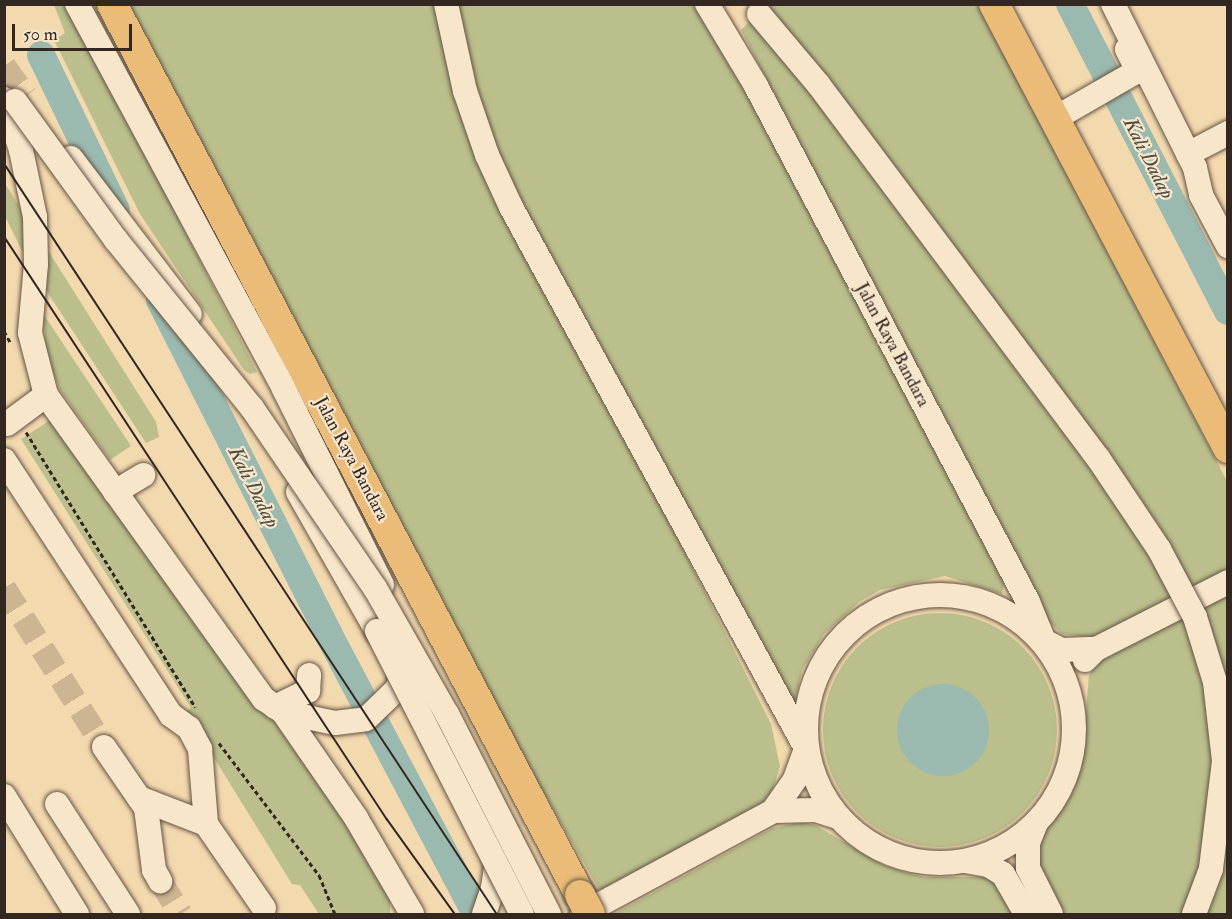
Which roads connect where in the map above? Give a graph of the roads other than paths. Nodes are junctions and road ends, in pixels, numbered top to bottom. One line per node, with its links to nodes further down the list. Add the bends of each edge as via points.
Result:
1 (77, 4): 22 (street, Jalan Raya Bandara, via 284,388)
2 (112, 4): 40 (main road, Jalan Raya Bandara)
3 (446, 4): 29 (street, via 465,91 511,207)
4 (707, 4): 23 (street, Jalan Raya Bandara, via 756,86 1028,602)
5 (994, 4): 10 (main road)
6 (1104, 4): 10 (street, via 1136,67 1134,74)
7 (1113, 4): 12 (street)
8 (754, 9): 49 (street, bridge, via 818,84 1098,458 1159,549 1195,617 1215,682 1224,760 1211,869)
9 (12, 94): 15 (street, via 35,217 36,264 30,333); 45 (street, bridge, via 44,121 216,350 377,631); 46 (street, bridge, via 116,240 252,408 375,588 447,714)
10 (1054, 120): 17 (main road)
11 (1227, 134): 12 (street)
12 (1191, 161): 13 (street, via 1214,189); 14 (street, via 1201,195)
13 (1227, 214)
14 (1227, 246)
15 (46, 395): 16 (street); 20 (street)
16 (12, 421)
17 (1227, 448)
18 (4, 460): 36 (street, via 171,715 189,728 200,749)
19 (143, 476): 20 (street)
20 (115, 492): 27 (street, via 264,699)
21 (1227, 582): 24 (street)
22 (406, 633): 27 (street, via 406,666 398,689 366,719 335,723); 44 (street, Jalan Raya Bandara, via 493,826 498,850 493,888)
23 (1044, 642): 24 (street, via 1062,650); 26 (street, Jalan Raya Bandara); 29 (street, via 1005,613 963,598 934,595 892,603 851,627 820,670 806,711)
24 (1096, 649): 26 (street, via 1074,677)
25 (309, 675): 27 (street, via 308,691)
26 (1071, 694): 35 (street, via 1075,730 1071,766 1059,792)
27 (279, 710): 41 (street, via 356,818)
28 (104, 747): 31 (street)
29 (806, 748): 33 (street, via 795,779); 34 (street, via 820,791)
30 (4, 796): 42 (street)
31 (139, 798): 36 (street); 38 (street, via 148,815 154,870)
32 (57, 804): 43 (street)
33 (773, 811): 34 (street, via 816,810); 40 (street)
34 (838, 817): 37 (street, via 862,839 890,854 917,862)
35 (1039, 818): 37 (street, via 1005,848); 48 (street, via 1028,843 1028,868)
36 (206, 824): 39 (street)
37 (963, 861): 47 (street, via 988,865 1003,874)
38 (160, 881)
39 (264, 908)
40 (584, 908)
41 (407, 910)
42 (77, 915)
43 (128, 915)
44 (484, 915)
45 (522, 915)
46 (549, 915)
47 (1026, 915)
48 (1051, 915)
49 (1194, 915)

